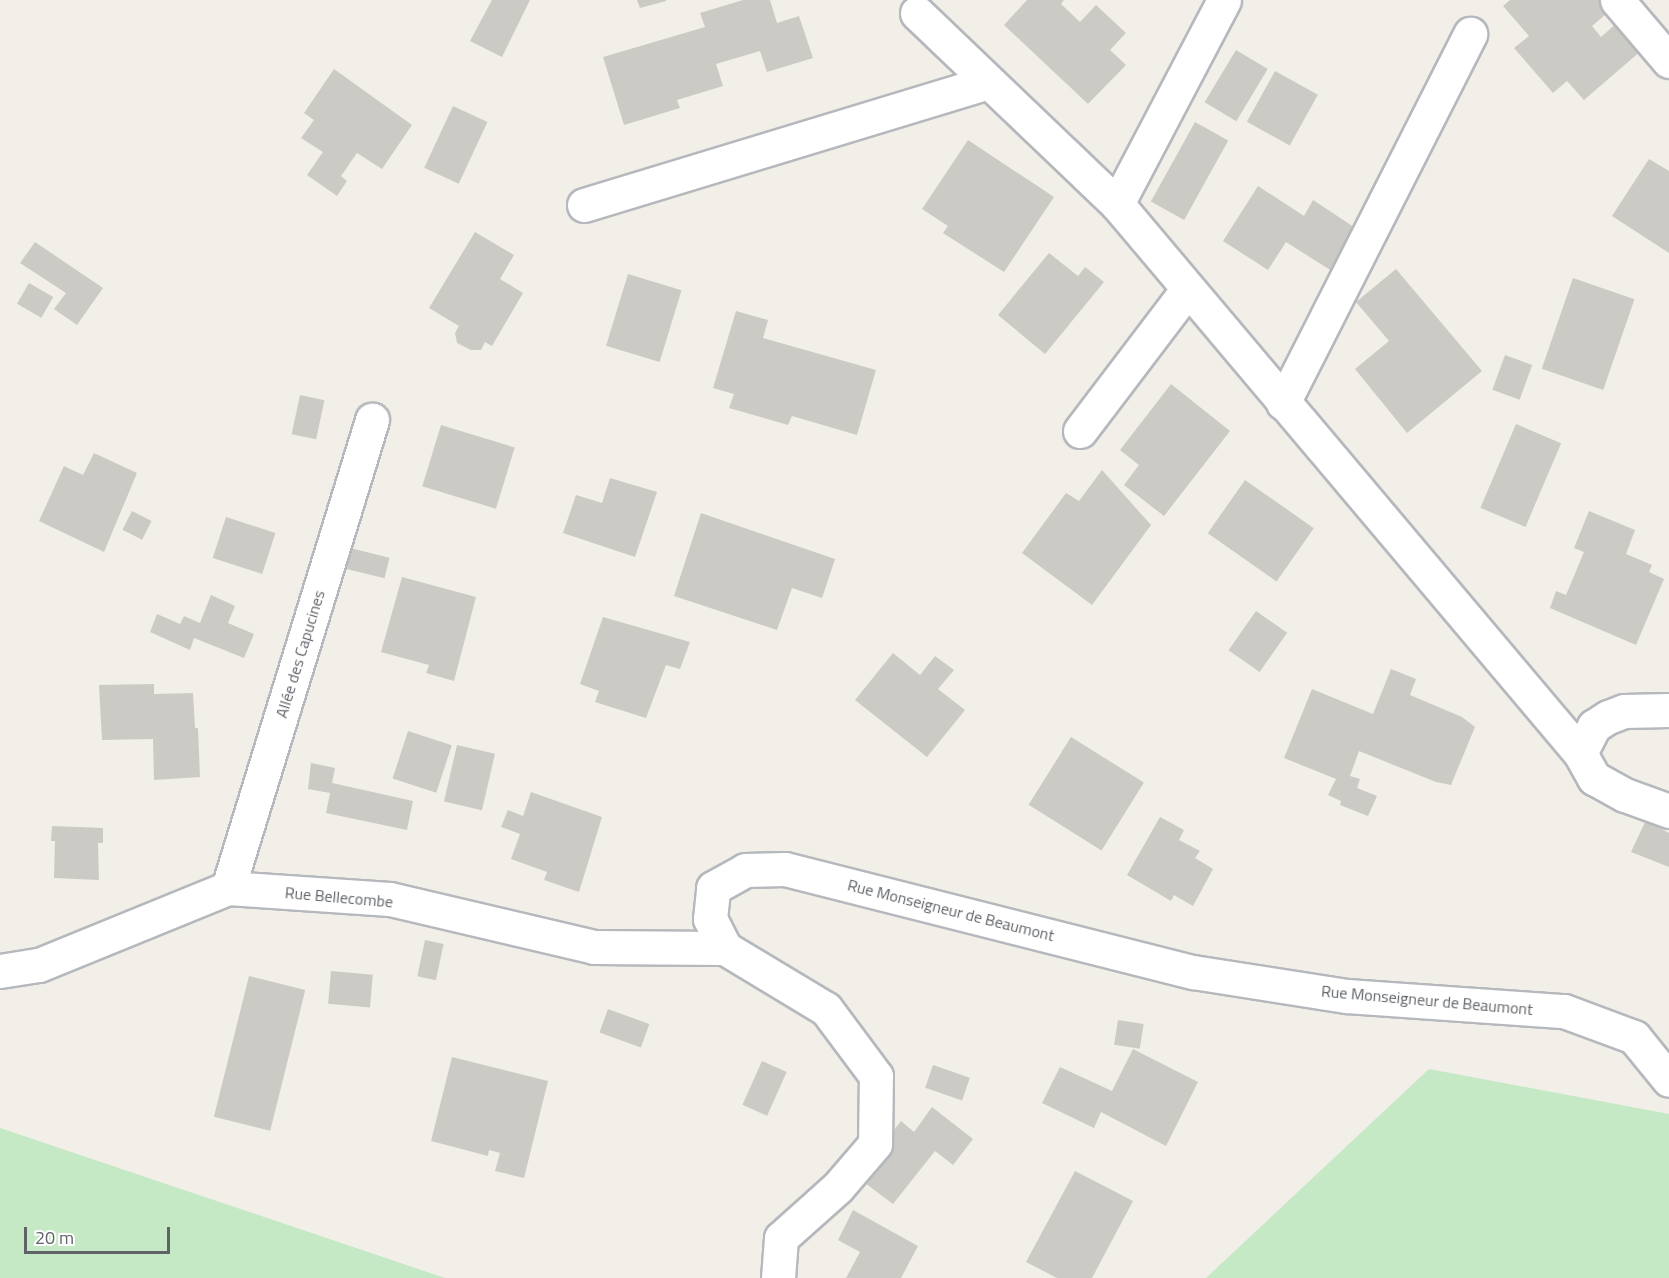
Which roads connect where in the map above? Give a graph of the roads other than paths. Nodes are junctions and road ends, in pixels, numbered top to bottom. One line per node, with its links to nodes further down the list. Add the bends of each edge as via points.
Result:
1 (1224, 0): 7 (street)
2 (1617, 0): 5 (street)
3 (917, 13): 6 (street)
4 (1470, 34): 10 (street)
5 (1669, 61)
6 (989, 82): 7 (street); 8 (street)
7 (1116, 204): 9 (street)
8 (584, 205)
9 (1187, 290): 10 (street); 12 (street)
10 (1283, 403): 14 (street)
11 (372, 420): 16 (street, Allée des Capucines)
12 (1080, 431)
13 (1669, 710): 14 (street, via 1624,711 1608,717 1593,726)
14 (1580, 753): 15 (street, via 1594,778 1625,795)
15 (1669, 811)
16 (228, 888): 17 (street, Rue Bellecombe, via 390,899 594,947); 18 (street, Rue Bellecombe, via 39,965)
17 (725, 948): 19 (street, Rue Monseigneur de Beaumont, via 710,919 713,888 745,870 785,869 1193,972 1347,996 1564,1011 1634,1037); 20 (street, via 825,1010 876,1076 875,1144 838,1187 781,1238)
18 (0, 971)
19 (1669, 1080)
20 (778, 1278)

